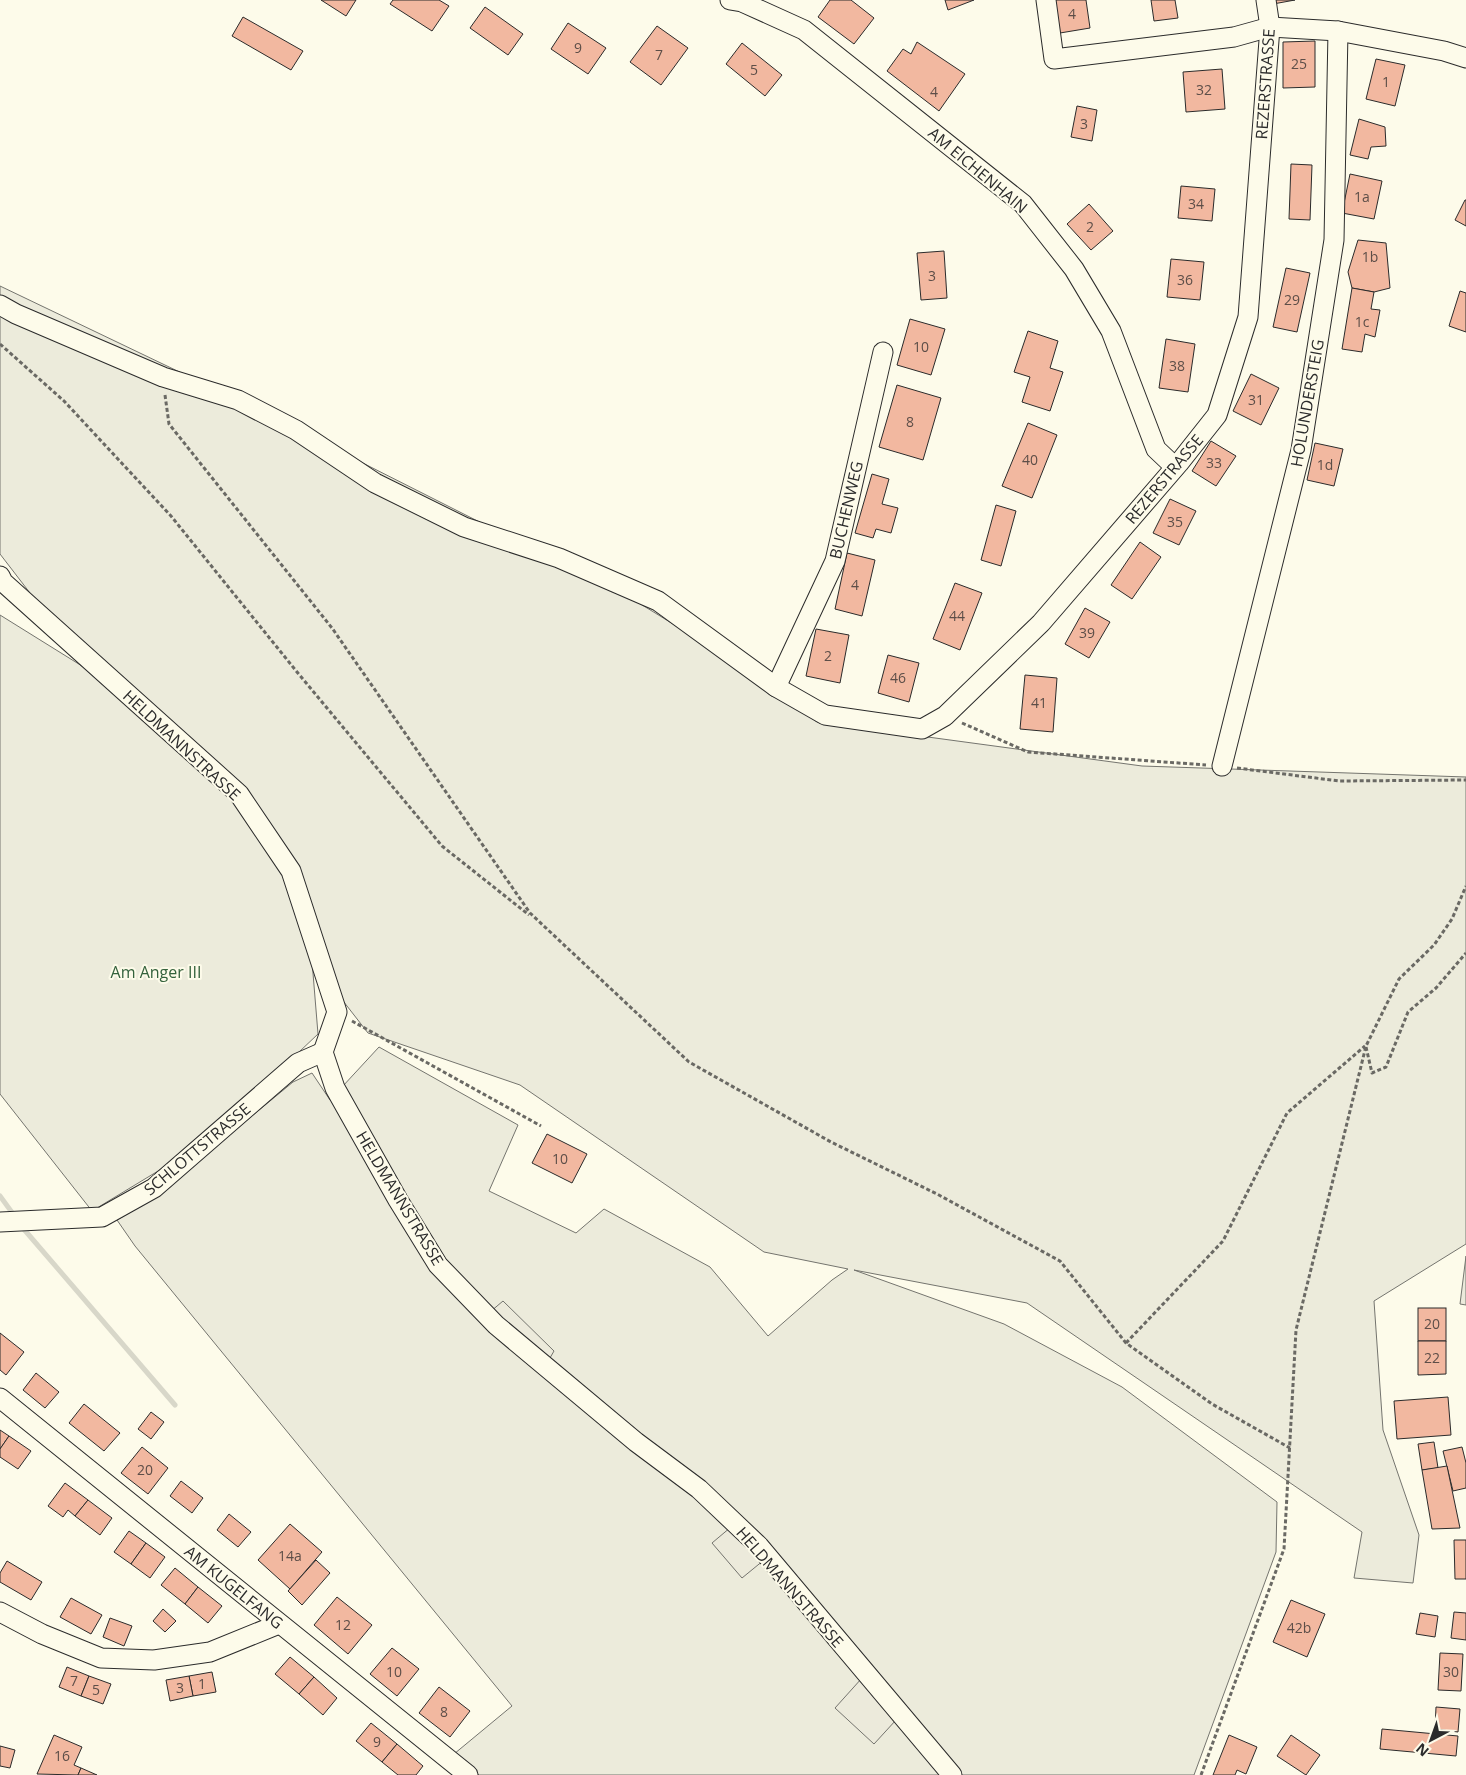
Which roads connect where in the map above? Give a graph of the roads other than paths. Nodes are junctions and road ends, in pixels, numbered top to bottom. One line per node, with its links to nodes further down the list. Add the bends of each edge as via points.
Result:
1 (730, 0): 9 (street, AM EICHENHAIN, via 742,2 804,30 1023,204 1074,269 1112,331 1156,449)
2 (1046, 0): 4 (street, via 1054,59 1234,37)
3 (1266, 0): 4 (street, REZERSTRASSE)
4 (1270, 26): 5 (street); 9 (street, REZERSTRASSE, via 1248,317 1216,415)
5 (1338, 32): 6 (street, via 1444,50); 12 (street, HOLUNDERSTEIG, via 1334,240 1302,440)
6 (1466, 58)
7 (0, 305): 11 (street, REZERSTRASSE, via 163,377 238,400 296,430 375,483 464,527 559,558 658,601)
8 (883, 352): 11 (street, BUCHENWEG, via 835,561)
9 (1175, 468): 11 (street, REZERSTRASSE, via 1041,624 945,716 922,729 825,715)
10 (0, 576): 13 (street, HELDMANNSTRASSE, via 239,794 292,871 337,1012)
11 (776, 687)
12 (1222, 766)
13 (323, 1052): 14 (street, SCHLOTTSTRASSE, via 298,1063 154,1188 102,1217); 19 (street, HELDMANNSTRASSE, via 335,1088 438,1265 496,1325 699,1490 759,1546)
14 (1, 1222)
15 (0, 1398): 17 (street, AM KUGELFANG)
16 (0, 1612): 17 (street, via 42,1634 101,1658 154,1660 210,1652)
17 (279, 1624): 18 (street, AM KUGELFANG)
18 (468, 1775)
19 (952, 1775)

